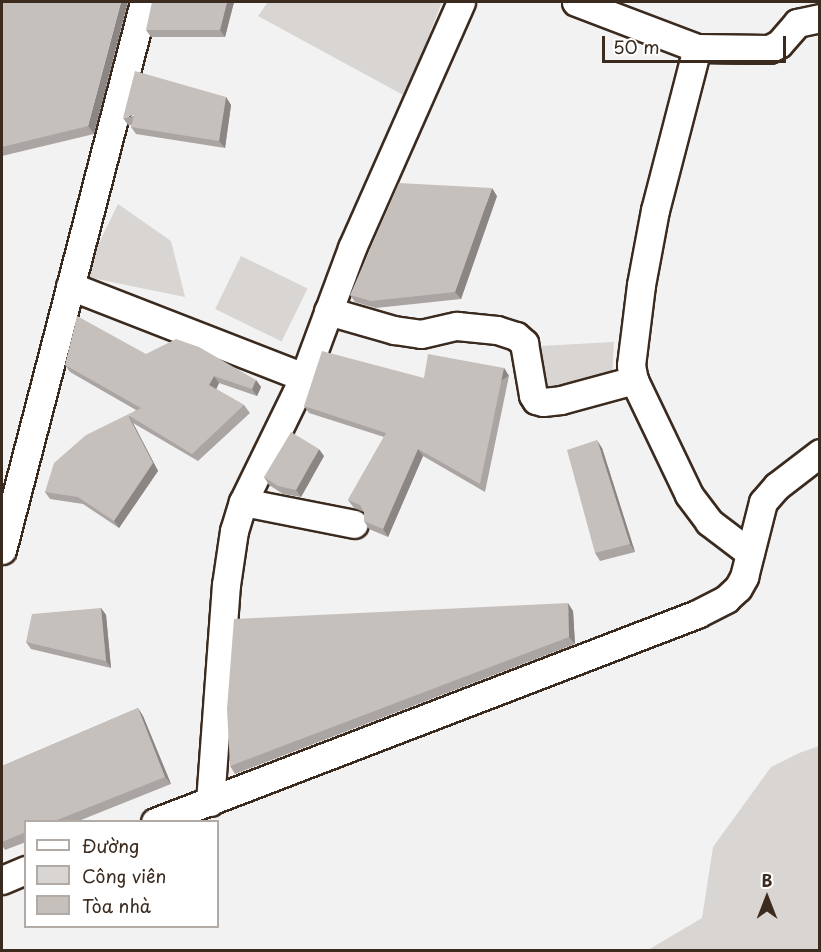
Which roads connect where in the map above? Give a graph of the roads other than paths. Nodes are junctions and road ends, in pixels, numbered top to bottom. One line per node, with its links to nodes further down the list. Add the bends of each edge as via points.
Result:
1 (144, 2): 6 (street)
2 (461, 2): 7 (street)
3 (576, 2): 5 (street)
4 (804, 14): 5 (street, via 770,49)
5 (697, 48): 9 (street, via 655,210 631,355)
6 (70, 286): 8 (street); 13 (street)
7 (328, 311): 8 (street); 9 (street, via 421,334 457,326 516,336 524,343 533,395 543,402)
8 (304, 376): 11 (street)
9 (634, 380): 14 (street, via 689,495 709,522)
10 (819, 453): 14 (street, via 763,502)
11 (243, 502): 12 (street); 15 (street, via 226,585)
12 (354, 524)
13 (2, 550)
14 (750, 553): 15 (street, via 738,588 697,614)
15 (210, 802): 16 (street)
16 (160, 820)
17 (24, 871): 18 (street)
18 (2, 880)

